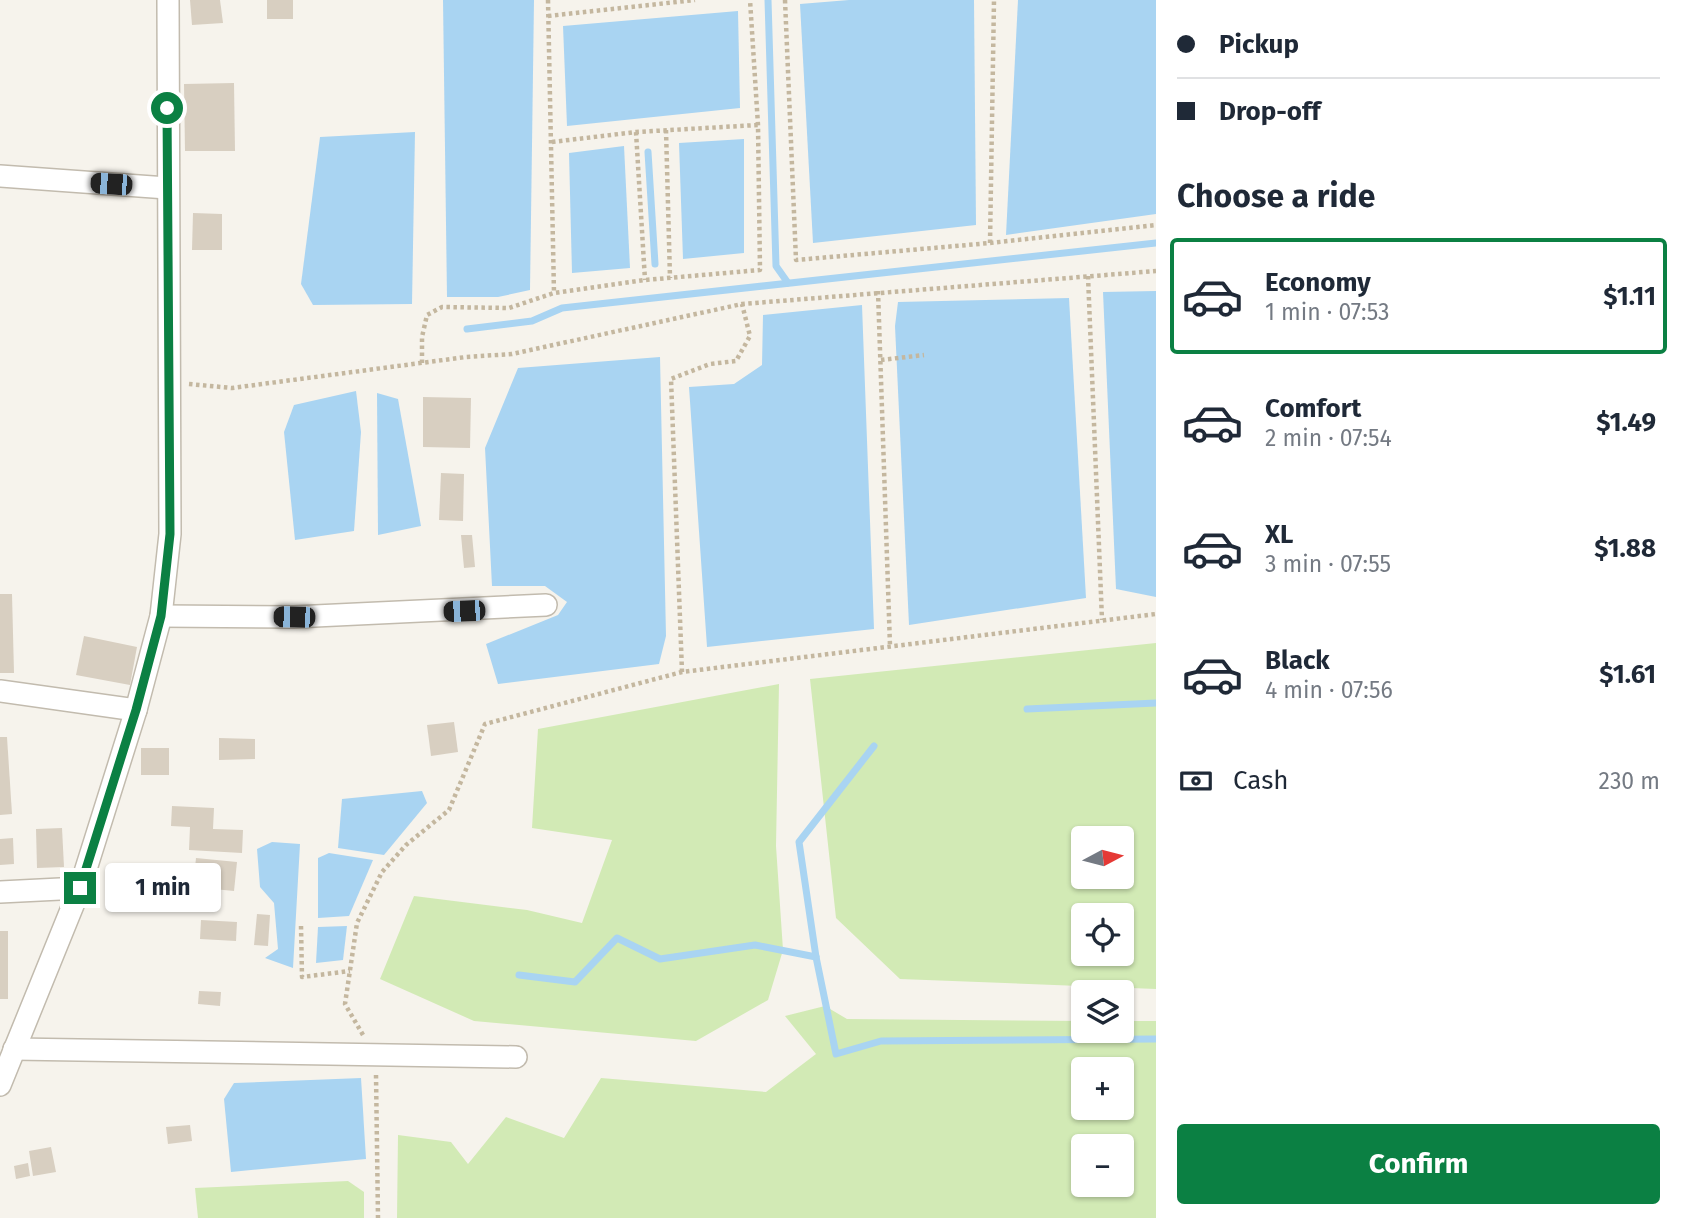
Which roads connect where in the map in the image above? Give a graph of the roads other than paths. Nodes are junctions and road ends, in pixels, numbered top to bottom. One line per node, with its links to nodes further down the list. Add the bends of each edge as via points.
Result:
1 (168, 0): 3 (street)
2 (0, 176): 3 (street)
3 (167, 188): 5 (street, via 170,534)
4 (546, 605): 5 (street, via 294,617)
5 (161, 616): 7 (street)
6 (0, 691): 7 (street)
7 (136, 710): 8 (street)
8 (80, 888): 9 (street); 10 (street)
9 (0, 892)
10 (14, 1049): 11 (street); 12 (street)
11 (516, 1057)
12 (0, 1085)

